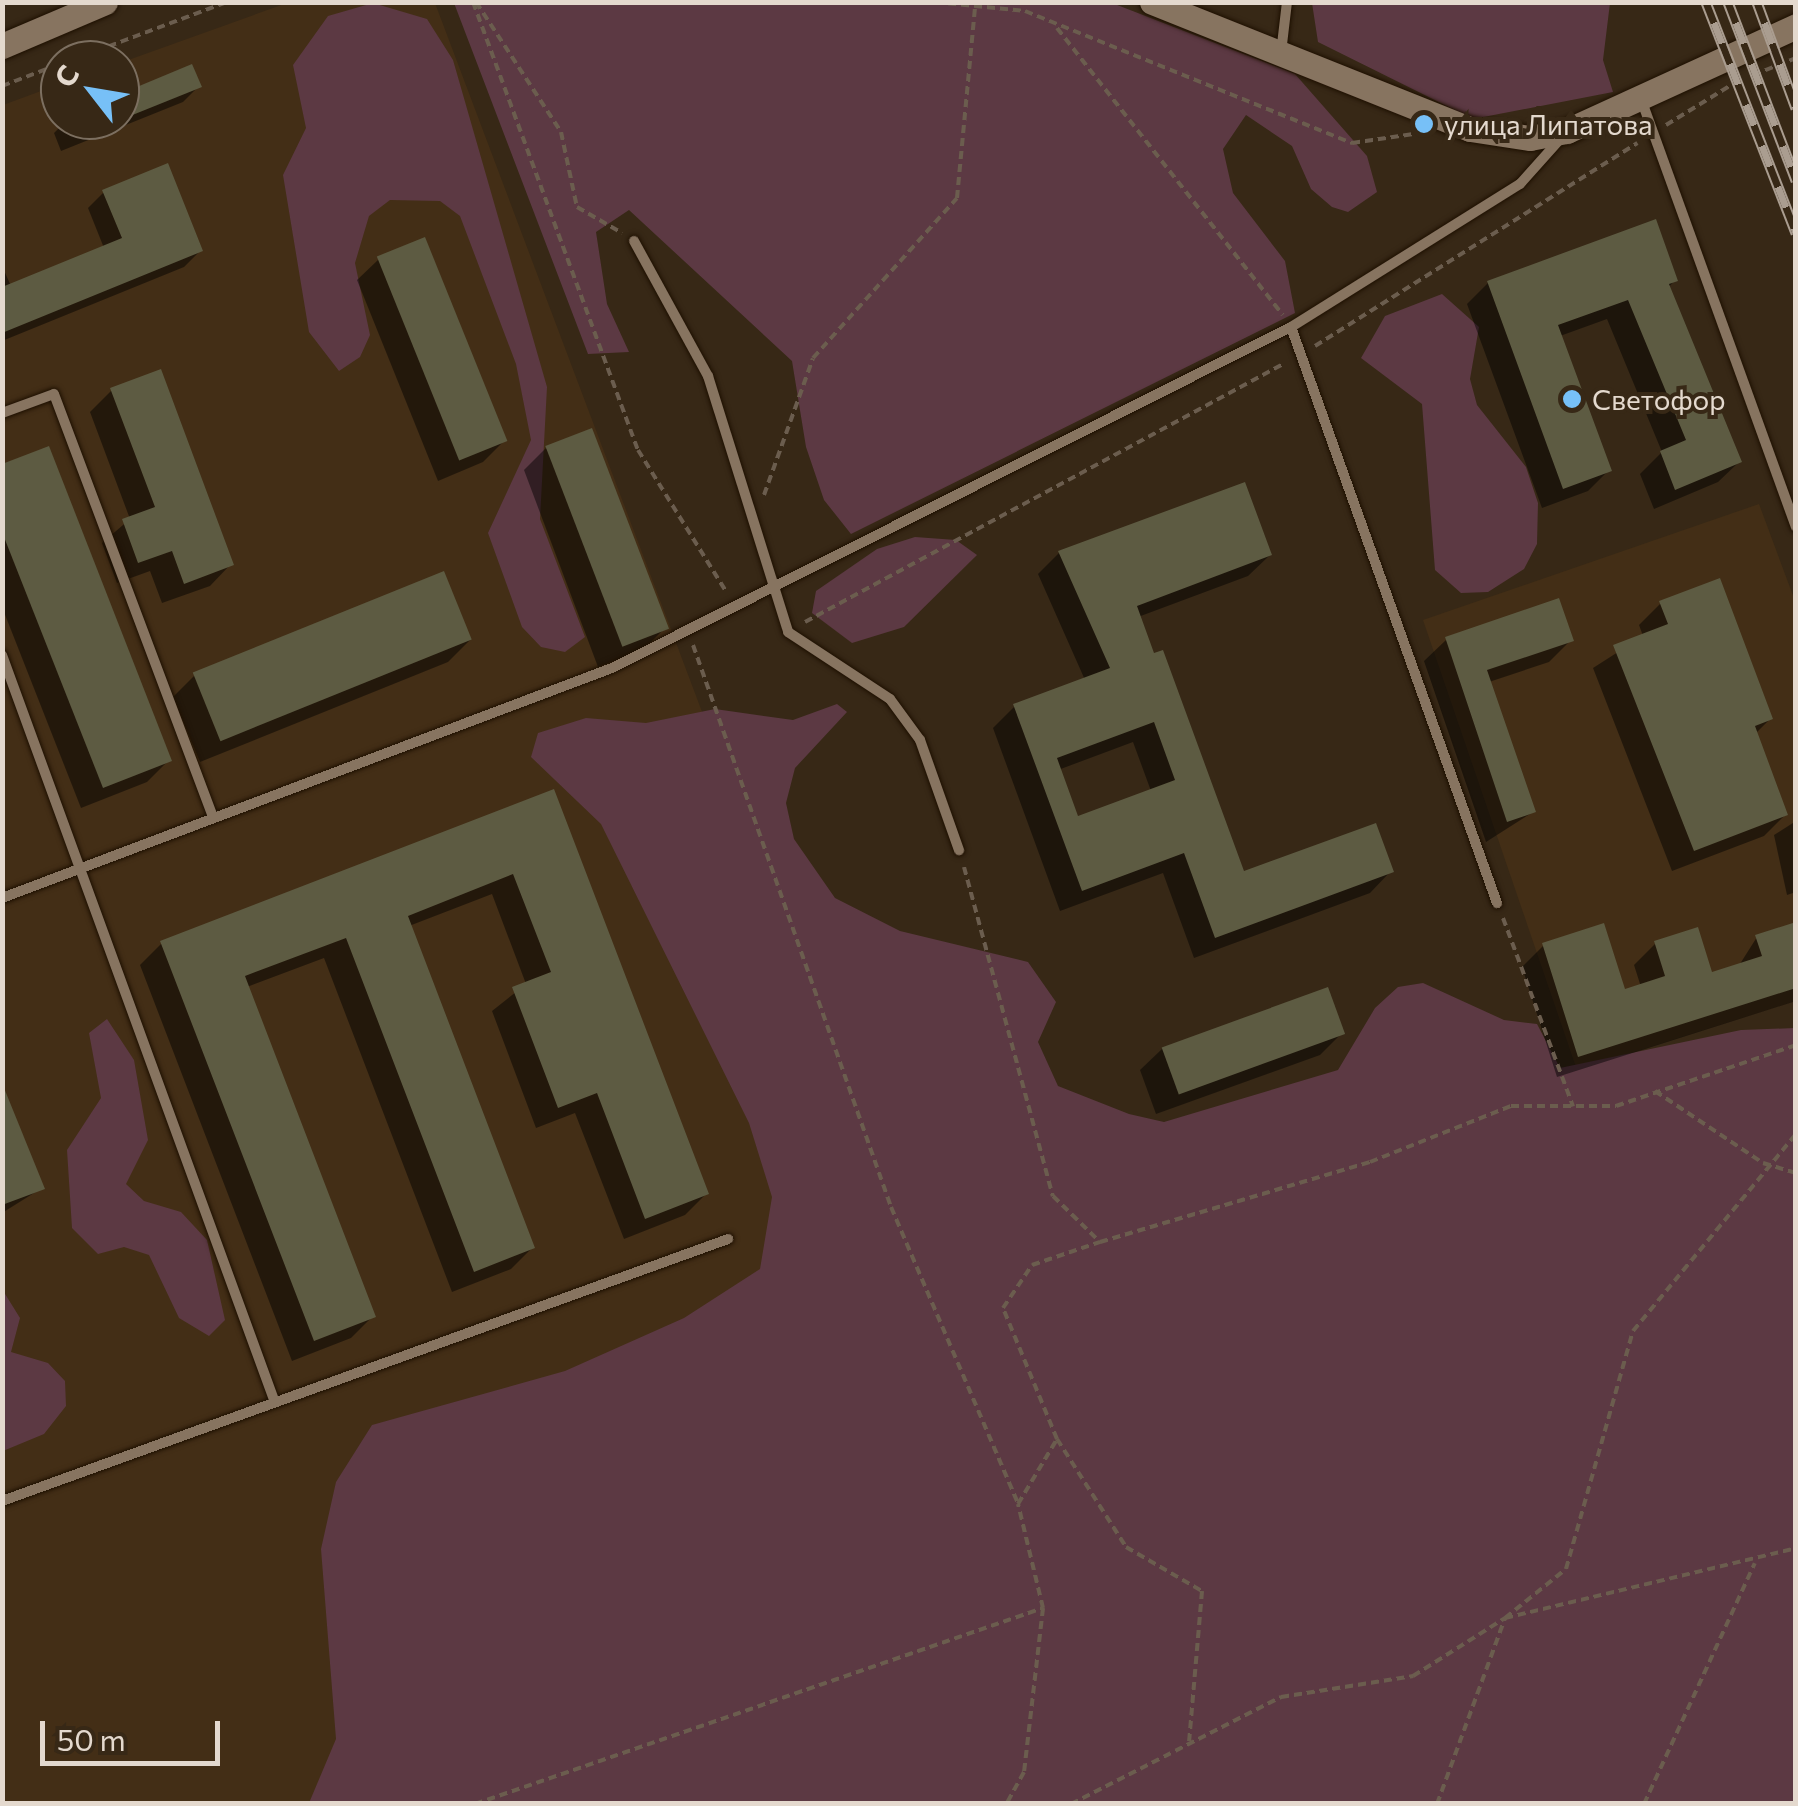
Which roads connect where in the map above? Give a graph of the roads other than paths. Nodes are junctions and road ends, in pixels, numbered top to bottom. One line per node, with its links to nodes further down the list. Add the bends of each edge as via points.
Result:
1 (105, 2): 5 (street)
2 (1152, 2): 6 (street)
3 (1287, 2): 6 (lane)
4 (1796, 26): 7 (street)
5 (2, 46)
6 (1282, 54): 8 (street, via 1463,127 1530,138)
7 (1641, 98): 8 (street); 12 (lane)
8 (1567, 132): 10 (lane, via 1520,184)
9 (634, 241): 13 (lane, via 708,376)
10 (1292, 327): 13 (lane); 19 (lane)
11 (2, 413): 15 (lane, via 54,394)
12 (1796, 527)
13 (778, 586): 15 (lane, via 688,631); 16 (lane, via 788,632 890,699 920,740)
14 (2, 655): 17 (lane)
15 (213, 818): 17 (lane)
16 (960, 850)
17 (84, 867): 18 (lane); 21 (lane)
18 (2, 898)
19 (1498, 904)
20 (728, 1239): 21 (lane)
21 (274, 1400): 22 (lane)
22 (2, 1501)

